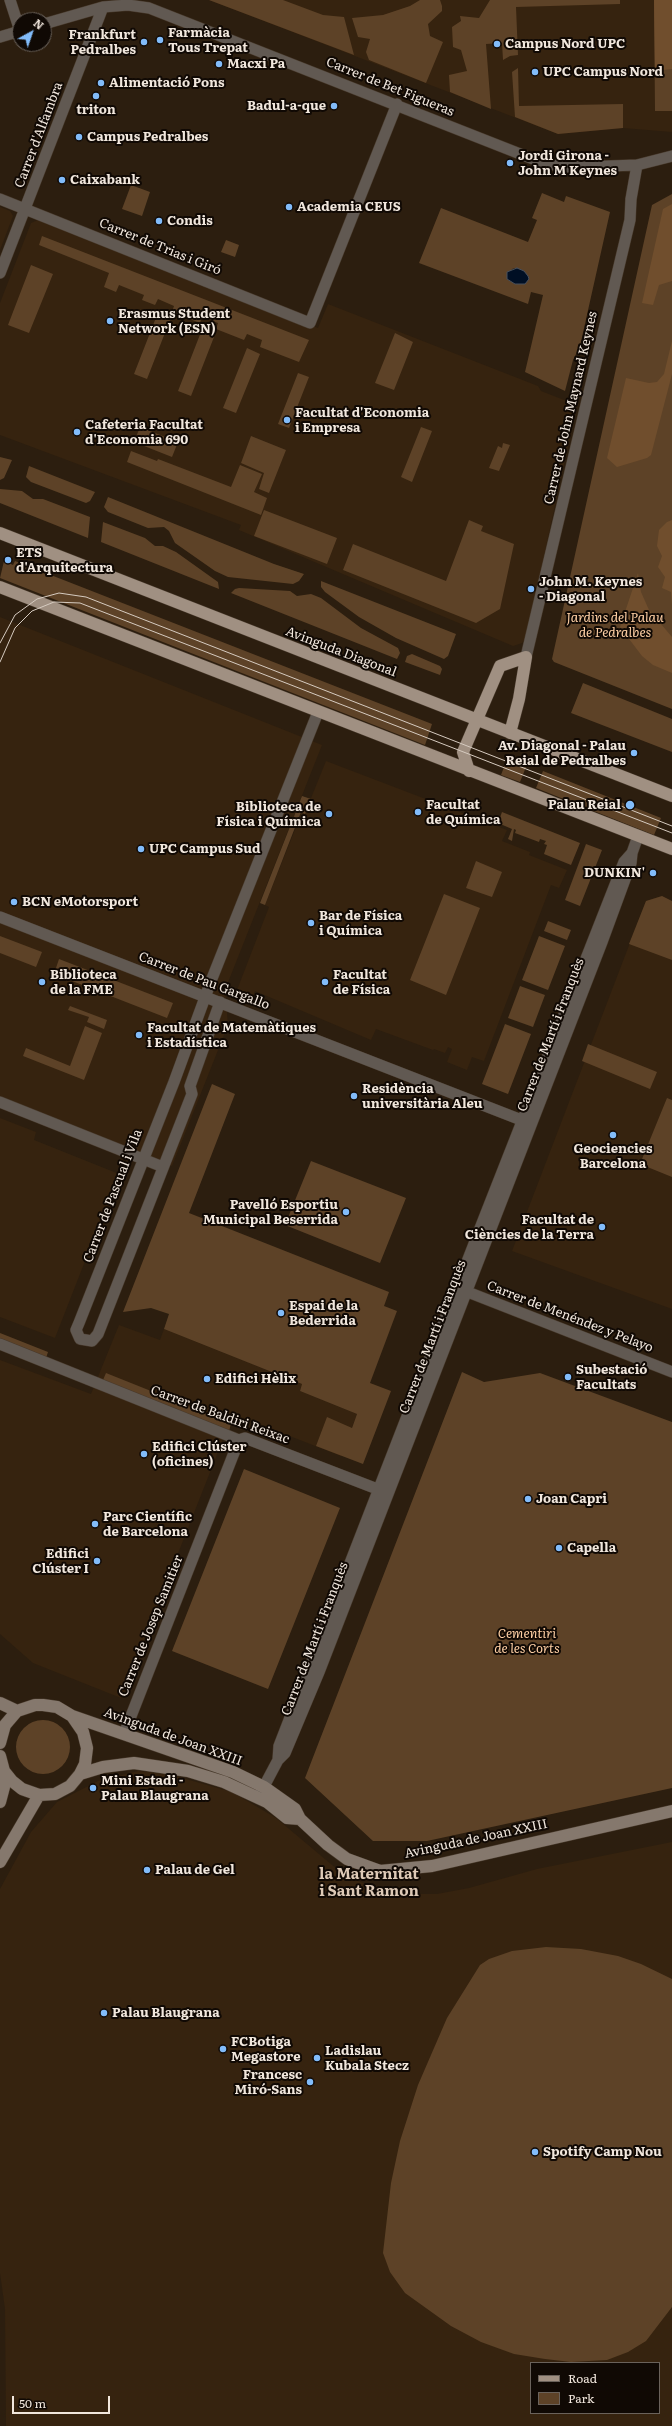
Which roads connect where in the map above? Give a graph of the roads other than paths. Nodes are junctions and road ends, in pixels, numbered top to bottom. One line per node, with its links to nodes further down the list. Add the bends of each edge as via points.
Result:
1 (10, 0): 3 (street)
2 (103, 7): 4 (street, Carrer de Bet Figueras); 7 (street, Carrer de Bet Figueras, via 128,5 150,8); 11 (street, Carrer d'Alfambra)
3 (14, 12)
4 (52, 22)
5 (12, 33): 6 (street)
6 (0, 37)
7 (397, 104): 9 (street, Carrer de Bet Figueras, via 538,161 556,165); 11 (street, Carrer de Trias i Giró, via 310,323)
8 (672, 156): 9 (street, Carrer de Bet Figueras)
9 (637, 165): 15 (street, Carrer de John Maynard Keynes, via 630,199 630,220)
10 (0, 199): 11 (street, Carrer de Trias i Giró)
11 (25, 209): 12 (street, Carrer d'Alfambra)
12 (0, 273)
13 (0, 533): 17 (main road, Avinguda Diagonal)
14 (0, 587): 16 (main road)
15 (526, 657): 17 (main road, via 500,666); 18 (main road)
16 (318, 712): 19 (main road); 24 (street, Carrer de Pascual i Vila)
17 (477, 720): 18 (main road, Avinguda Diagonal); 19 (main road, via 463,752)
18 (510, 733): 20 (main road, Avinguda Diagonal)
19 (469, 771): 21 (main road)
20 (672, 796)
21 (638, 836): 22 (main road); 29 (street, Carrer de Martí i Franquès, via 632,854 624,862)
22 (672, 849)
23 (0, 917): 24 (street, Carrer de Pau Gargallo)
24 (205, 997): 25 (street, Carrer de Pau Gargallo); 26 (street, Carrer de Pascual i Vila)
25 (220, 1002): 27 (street, Carrer de Pascual i Vila); 29 (street, Carrer de Pau Gargallo)
26 (174, 1082): 27 (street); 30 (street, Carrer de Pascual i Vila)
27 (190, 1086): 31 (street, Carrer de Pascual i Vila, via 192,1094)
28 (0, 1102): 30 (street)
29 (527, 1122): 32 (street, Carrer de Martí i Franquès)
30 (142, 1159): 31 (street); 31 (street, Carrer de Pascual i Vila, via 76,1330 80,1339 87,1342 95,1339)
31 (163, 1167)
32 (462, 1289): 34 (street, Carrer de Menéndez y Pelayo); 36 (street, Carrer de Martí i Franquès)
33 (0, 1344): 35 (street, Carrer de Baldiri Reixac)
34 (672, 1372)
35 (240, 1440): 36 (street, Carrer de Baldiri Reixac, via 246,1438); 40 (street, Carrer de Josep Samitier)
36 (383, 1491): 45 (street, Carrer de Martí i Franquès, via 279,1746 278,1760)
37 (0, 1704): 38 (street)
38 (17, 1711): 39 (street, Avinguda de Joan XXIII, via 43,1705 57,1707); 41 (street, via 5,1725)
39 (72, 1716): 40 (street, Avinguda de Joan XXIII); 44 (street, via 86,1741 86,1759)
40 (124, 1734): 45 (street, Avinguda de Joan XXIII, via 233,1772)
41 (0, 1743)
42 (0, 1756): 43 (street)
43 (4, 1771): 46 (street, via 22,1789); 48 (street, via 4,1787)
44 (80, 1774): 46 (street, via 70,1786 55,1794); 47 (street, Avinguda de Joan XXIII, via 134,1762 188,1771 224,1782)
45 (264, 1787): 47 (street, Carrer de Martí i Franquès); 50 (street, Avinguda de Joan XXIII, via 295,1808)
46 (39, 1795): 51 (street)
47 (257, 1798): 50 (street, Avinguda de Joan XXIII, via 267,1802 287,1818)
48 (0, 1802)
49 (672, 1811): 50 (street, Avinguda de Joan XXIII, via 432,1866 380,1871 347,1859)
50 (300, 1818)
51 (0, 1862)

